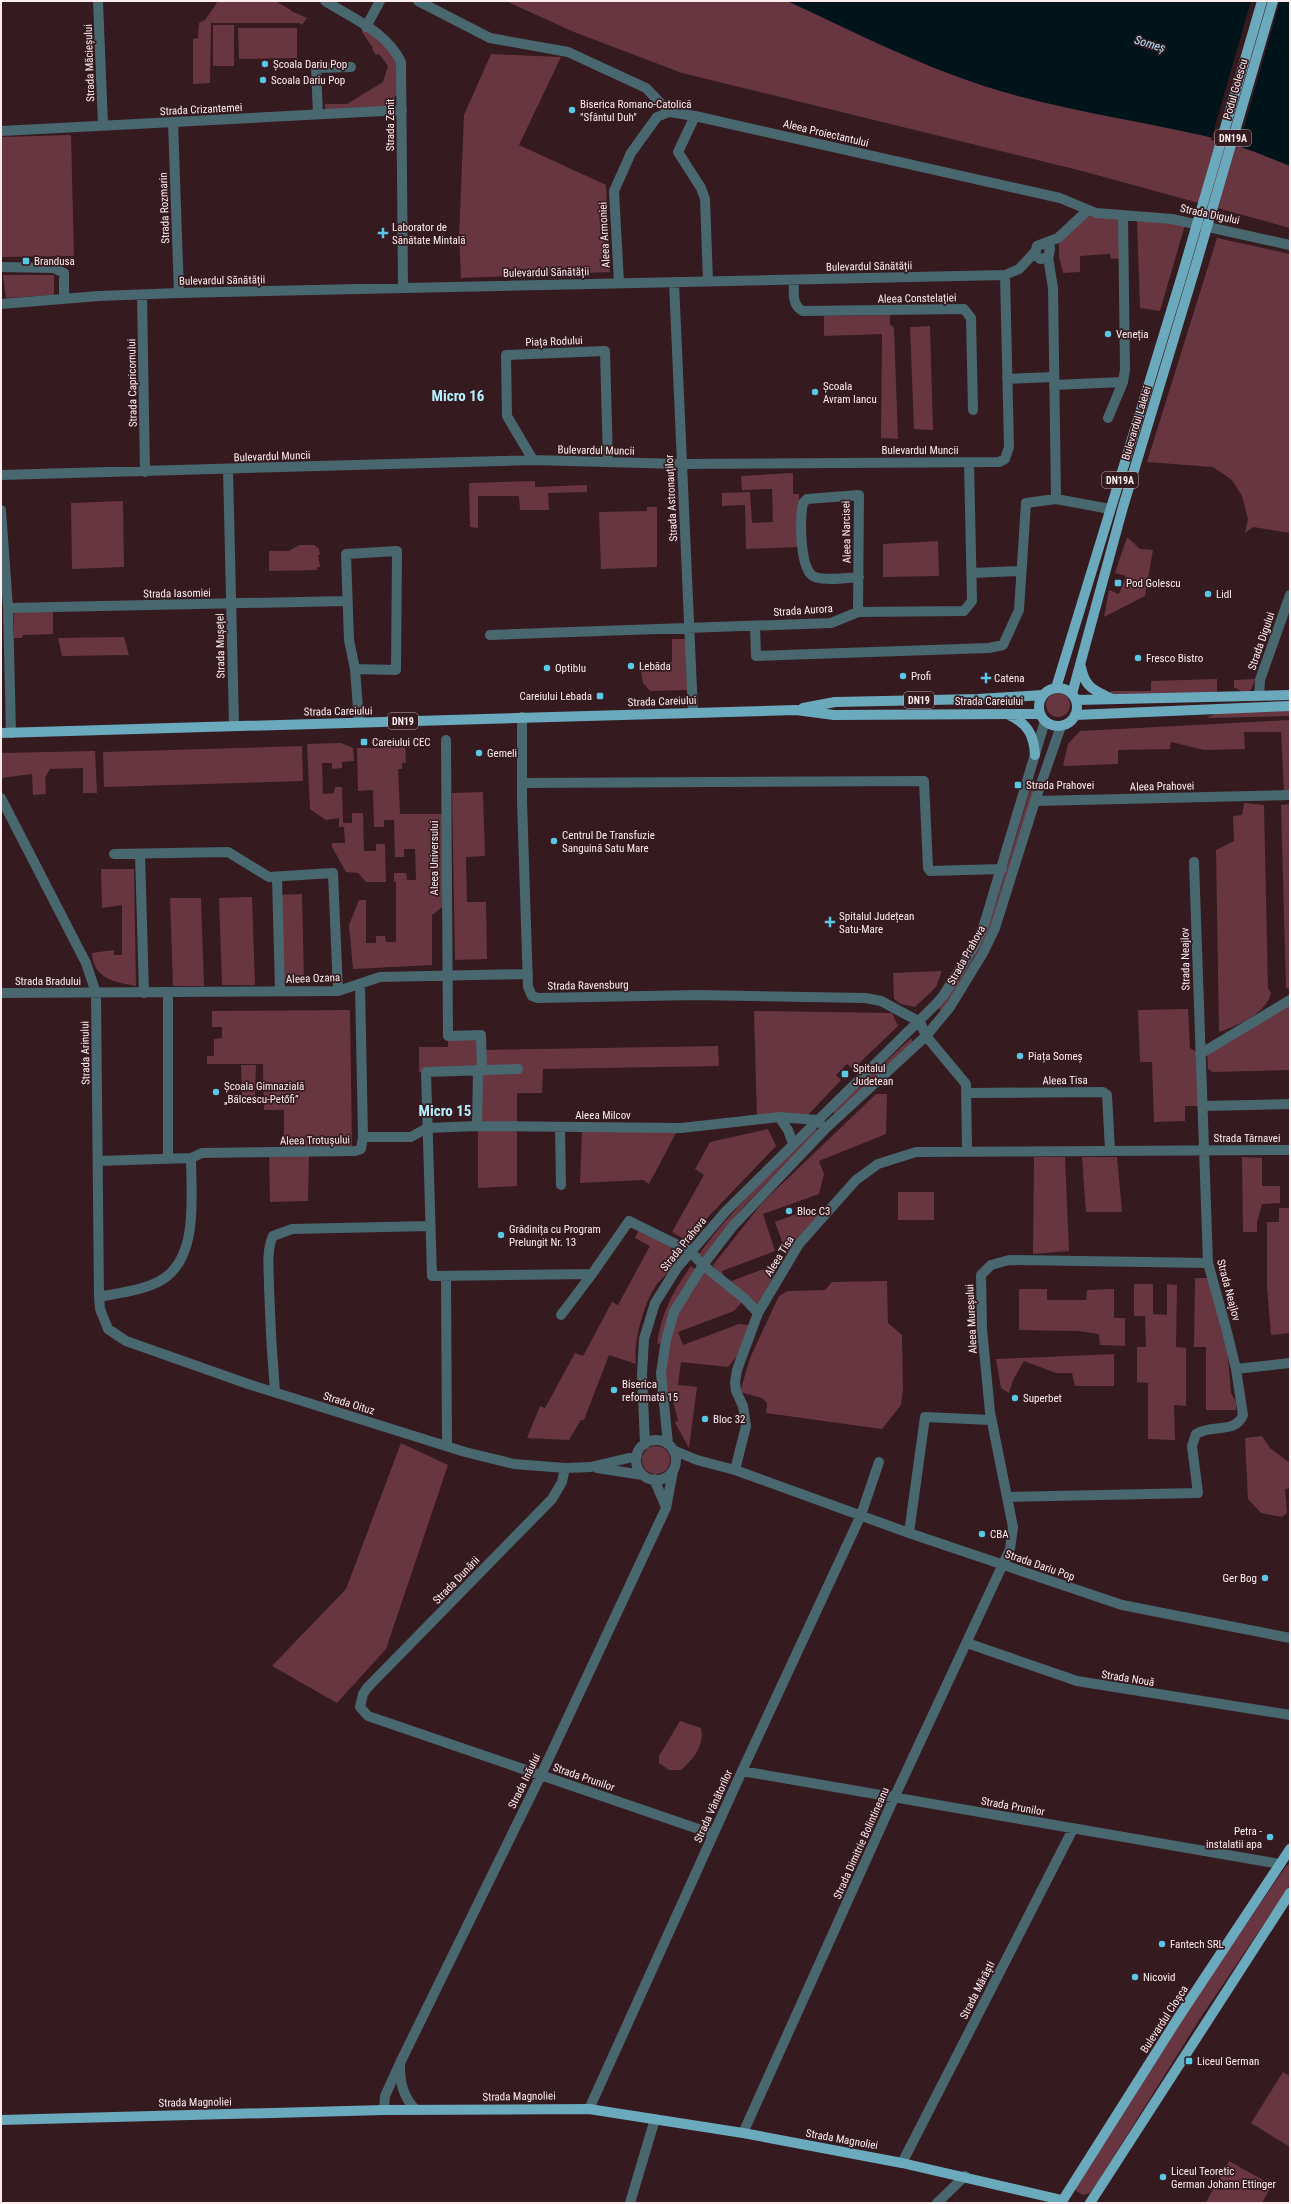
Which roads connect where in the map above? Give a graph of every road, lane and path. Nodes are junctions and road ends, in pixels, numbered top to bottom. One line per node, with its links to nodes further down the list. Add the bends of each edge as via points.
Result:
1 (98, 1): 14 (street, Strada Măcieșului)
2 (325, 1): 7 (street, Strada Zenit)
3 (380, 1): 7 (street)
4 (418, 1): 10 (street, via 490,38 568,52 646,88)
5 (1262, 1): 21 (main road, Podul Golescu / DN19A)
6 (1273, 1): 23 (main road, Podul Golescu / DN19A)
7 (366, 27): 9 (street, Strada Zenit, via 383,38 396,51 401,62)
8 (351, 67): 11 (street, via 316,68)
9 (402, 110): 11 (street, Strada Crizantemei); 28 (street, Strada Zenit)
10 (669, 112): 12 (street); 27 (street, Aleea Armoniei, via 657,117 631,153 614,191)
11 (318, 114): 13 (street, Strada Crizantemei)
12 (695, 116): 16 (street, Aleea Proiectantului, via 1060,198); 25 (street, via 678,152 701,188 705,199)
13 (173, 122): 14 (street, Strada Crizantemei); 29 (street, Strada Rozmarin)
14 (103, 125): 15 (street, Strada Crizantemei)
15 (1, 131)
16 (1088, 210): 17 (street, Aleea Proiectantului, via 1106,215); 19 (street, Bulevardul Sănătății)
17 (1123, 215): 18 (street, Strada Digului, via 1172,219); 35 (street, via 1126,345)
18 (1290, 244)
19 (1043, 253): 22 (street, Bulevardul Sănătății); 34 (street, via 1050,269 1053,288)
20 (1, 267): 31 (street, via 60,270 64,273)
21 (1183, 272): 46 (main road, Bulevardul Lalelei / DN19A)
22 (1005, 275): 24 (street, Bulevardul Sănătății); 33 (street, Bulevardul Muncii)
23 (1193, 276): 60 (main road, Bulevardul Lalelei / DN19A, via 1123,507)
24 (794, 280): 25 (street, Bulevardul Sănătății); 36 (street, Aleea Constelației, via 795,303 802,311 964,309 971,318)
25 (708, 281): 26 (street, Bulevardul Sănătății)
26 (674, 282): 27 (street, Bulevardul Sănătății); 41 (street, Strada Astronauților)
27 (619, 283): 28 (street, Bulevardul Sănătății)
28 (403, 287): 29 (street, Bulevardul Sănătății)
29 (179, 293): 30 (street, Bulevardul Sănătății)
30 (142, 295): 31 (street, Bulevardul Sănătății); 43 (street, Strada Capricornului)
31 (64, 299): 32 (street, Bulevardul Sănătății)
32 (1, 304)
33 (1007, 379): 34 (street); 40 (street, Bulevardul Muncii, via 1008,454 999,462)
34 (1054, 381): 35 (street); 45 (street)
35 (1123, 382): 37 (street)
36 (973, 410)
37 (1108, 418)
38 (533, 460): 39 (street, Bulevardul Muncii); 39 (street, Piața Rodului, via 506,416 506,355 605,351); 42 (street, Bulevardul Muncii)
39 (608, 462): 41 (street, Bulevardul Muncii)
40 (969, 462): 41 (street, Bulevardul Muncii); 49 (street, Strada Aurora)
41 (680, 464): 57 (street, Strada Astronauților)
42 (228, 469): 43 (street, Bulevardul Muncii); 53 (street, Strada Mușețel)
43 (145, 472): 44 (street, Bulevardul Muncii)
44 (1, 476)
45 (1056, 499): 46 (street); 48 (street, via 1026,503)
46 (1110, 509): 62 (main road, Bulevardul Lalelei / DN19A)
47 (1, 510): 54 (street)
48 (1020, 571): 49 (street); 56 (street, via 1019,610 1011,630 1003,645 989,648 756,656)
49 (972, 573): 55 (street, Strada Aurora, via 972,601 964,611)
50 (858, 577): 50 (street, Aleea Narcisei, via 824,578 814,577 809,573 803,560 802,503 807,499 859,495); 55 (street, Aleea Narcisei)
51 (1290, 595): 65 (street, Strada Digului, via 1260,680)
52 (346, 601): 53 (street, Strada Iasomiei); 61 (street, via 349,640); 61 (street, via 346,554 397,550 396,670)
53 (231, 604): 54 (street, Strada Iasomiei); 76 (street, Strada Mușețel)
54 (8, 608): 59 (street)
55 (858, 612): 56 (street, Strada Aurora, via 831,623)
56 (755, 626): 57 (street, Strada Aurora)
57 (690, 627): 58 (street, Strada Aurora); 70 (street, Strada Astronauților)
58 (490, 635)
59 (5, 660): 78 (street)
60 (1080, 665): 66 (main road, Bulevardul Lalelei / DN19A); 67 (main road, via 1086,683)
61 (355, 669): 75 (street)
62 (1056, 688): 63 (main road, DN19); 66 (main road, via 1065,689)
63 (1043, 695): 69 (main road, Strada Careiului / DN19, via 835,702); 74 (main road, via 1040,701)
64 (1290, 695): 65 (main road)
65 (1259, 696): 67 (main road)
66 (1074, 697): 67 (main road); 72 (main road)
67 (1114, 700)
68 (1290, 706): 72 (main road)
69 (796, 710): 70 (main road, Strada Careiului / DN19); 71 (main road, Strada Careiului / DN19, via 834,715)
70 (693, 712): 73 (main road, Strada Careiului / DN19)
71 (1004, 713): 74 (main road, Strada Careiului / DN19); 80 (main road, via 1018,719 1030,731)
72 (1075, 715): 77 (main road, via 1067,724)
73 (522, 717): 75 (main road, Strada Careiului / DN19); 81 (street, Strada Ravensburg)
74 (1042, 717): 77 (main road, DN19, via 1054,726); 80 (street, Strada Prahova)
75 (359, 722): 76 (main road, Strada Careiului / DN19)
76 (234, 725): 78 (main road, Strada Careiului / DN19)
77 (1061, 726): 84 (street, Strada Prahova)
78 (6, 733)
79 (446, 740): 91 (street, Aleea Universului)
80 (1035, 755): 88 (street, Strada Prahova)
81 (522, 783): 88 (street, via 924,781 930,871); 90 (street, Strada Ravensburg)
82 (1290, 795): 84 (street, Aleea Prahovei)
83 (1, 798): 98 (street, Strada Arinului, via 86,963)
84 (1035, 801): 101 (street, Strada Prahova, via 1002,908 989,941 950,1007)
85 (114, 854): 86 (street)
86 (140, 854): 89 (street, via 228,852 269,877); 95 (street)
87 (1194, 862): 102 (street, Strada Neajlov)
88 (1002, 869): 100 (street, Strada Prahova, via 987,918 973,948 943,996)
89 (277, 876): 93 (street); 94 (street, via 333,873)
90 (528, 974): 91 (street, Aleea Ozana); 100 (street, Strada Ravensburg, via 530,992 538,998 690,995 865,998 881,1001)
91 (446, 975): 92 (street, Aleea Ozana, via 380,977); 104 (street, Aleea Universului, via 448,1036 481,1036)
92 (360, 984): 94 (street, Aleea Ozana); 114 (street)
93 (280, 991): 94 (street, Aleea Ozana); 96 (street, Aleea Ozana)
94 (338, 991)
95 (144, 992): 96 (street, Aleea Ozana); 98 (street, Aleea Ozana)
96 (168, 992): 120 (street)
97 (1, 993): 98 (street, Strada Bradului)
98 (96, 993): 122 (street, Strada Arinului)
99 (1290, 1000): 102 (street)
100 (920, 1022): 101 (street); 109 (street, Strada Prahova)
101 (926, 1036): 105 (street, via 966,1084); 113 (street, Strada Prahova)
102 (1200, 1054): 107 (street, Strada Neajlov)
103 (518, 1069): 104 (street)
104 (480, 1071): 110 (street); 112 (street, via 426,1072)
105 (967, 1094): 116 (street); 117 (street, Aleea Tisa, via 1103,1092 1107,1095)
106 (1290, 1104): 107 (street)
107 (1203, 1106): 118 (street, Strada Neajlov)
108 (779, 1117): 109 (street, Aleea Milcov); 111 (street, Aleea Milcov, via 682,1128); 115 (street, via 788,1130)
109 (817, 1120): 113 (street); 115 (street, Strada Prahova)
110 (477, 1126): 111 (street, Aleea Milcov); 112 (street, Aleea Milcov)
111 (560, 1127): 123 (street)
112 (427, 1128): 114 (street, Aleea Trotușului, via 411,1137); 124 (street)
113 (826, 1128): 127 (street, Strada Prahova, via 733,1226)
114 (363, 1137): 121 (street, Aleea Trotușului, via 361,1149 355,1152 202,1153)
115 (793, 1144): 125 (street, Strada Prahova)
116 (967, 1150): 117 (street, Aleea Tisa); 131 (street, Aleea Tisa, via 916,1152 901,1156 878,1164 856,1180 799,1244)
117 (1110, 1150): 118 (street, Aleea Tisa)
118 (1204, 1150): 119 (street, Strada Târnavei); 126 (street, Strada Neajlov)
119 (1290, 1150)
120 (168, 1158): 121 (street, Aleea Trotușului); 122 (street, Aleea Trotușului)
121 (191, 1158): 130 (street, via 190,1232 185,1250 175,1268 160,1281 147,1287)
122 (98, 1161): 130 (street, Strada Arinului)
123 (561, 1185)
124 (430, 1226): 129 (street, via 432,1276); 136 (street, via 292,1229 273,1236 269,1245 269,1258 270,1326)
125 (690, 1251): 127 (street); 128 (street, via 629,1222); 138 (street, Strada Prahova, via 655,1303 644,1339 642,1374)
126 (1208, 1263): 135 (street, Strada Neajlov); 137 (street, Aleea Mureșului, via 1009,1260 991,1265 981,1275 980,1296)
127 (703, 1265): 131 (street); 140 (street, Strada Prahova, via 674,1312 666,1340 661,1373)
128 (592, 1274): 129 (street); 132 (street)
129 (446, 1276): 139 (street)
130 (99, 1297): 133 (street, Strada Arinului, via 100,1309)
131 (758, 1313): 147 (street, Aleea Tisa, via 735,1382 746,1426)
132 (561, 1315)
133 (108, 1329): 136 (street, Strada Oituz, via 138,1346)
134 (1290, 1363): 135 (street)
135 (1236, 1369): 150 (street, Strada Neajlov, via 1243,1407 1240,1422 1234,1426 1200,1430 1193,1439 1198,1493)
136 (275, 1392): 139 (street, Strada Oituz)
137 (991, 1420): 150 (street, Aleea Mureșului); 153 (street, via 925,1417)
138 (645, 1444): 140 (street, via 661,1441); 141 (street)
139 (447, 1446): 145 (street, Strada Oituz, via 514,1464)
140 (671, 1447): 142 (street, Strada Dariu Pop); 146 (street)
141 (637, 1456): 144 (street, Strada Oituz); 148 (street, via 636,1463)
142 (697, 1460): 146 (street, Strada Dariu Pop); 147 (street, Strada Dariu Pop)
143 (880, 1462): 152 (street, Strada Vânătorilor)
144 (591, 1467): 145 (street, Strada Oituz); 148 (street, Strada Oituz)
145 (565, 1468): 157 (street, Strada Dunării, via 562,1482 552,1499 367,1688)
146 (674, 1468): 149 (street, via 668,1476); 151 (street, Strada Inăului)
147 (735, 1470): 152 (street, Strada Dariu Pop)
148 (643, 1475): 149 (street)
149 (654, 1479): 151 (street)
150 (1007, 1497): 154 (street, Aleea Mureșului, via 1013,1538)
151 (666, 1508): 160 (street, Strada Inăului)
152 (861, 1515): 153 (street, Strada Dariu Pop); 159 (street, Strada Vânătorilor)
153 (909, 1533): 154 (street, Strada Dariu Pop)
154 (1003, 1565): 155 (street, Strada Dariu Pop, via 1122,1605); 156 (street, Strada Dimitrie Bolintineanu)
155 (1290, 1638)
156 (967, 1643): 158 (street, Strada Nouă, via 1077,1681); 161 (street, Strada Dimitrie Bolintineanu)
157 (360, 1707): 160 (street, Strada Prunilor, via 368,1716)
158 (1290, 1715)
159 (742, 1771): 161 (street, Strada Prunilor); 163 (street, Strada Vânătorilor)
160 (541, 1775): 163 (street, Strada Prunilor); 167 (street, Strada Inăului)
161 (894, 1798): 162 (street, Strada Prunilor); 173 (street, Strada Dimitrie Bolintineanu)
162 (1073, 1829): 165 (street, Strada Prunilor); 174 (street, Strada Mărăști)
163 (713, 1834): 168 (street, Strada Vânătorilor)
164 (1290, 1849): 165 (main road, Bulevardul Cloșca)
165 (1280, 1864): 177 (main road, Bulevardul Cloșca, via 1182,2011)
166 (1290, 1894): 181 (main road)
167 (400, 2063): 169 (street, Strada Inăului, via 386,2096); 170 (street, via 403,2090)
168 (589, 2109): 170 (main road, Strada Magnoliei); 171 (main road, Strada Magnoliei)
169 (384, 2110): 170 (main road, Strada Magnoliei); 172 (main road, Strada Magnoliei)
170 (416, 2110)
171 (655, 2119): 173 (main road, Strada Magnoliei); 178 (street)
172 (1, 2120)
173 (743, 2133): 174 (main road, Strada Magnoliei)
174 (902, 2163): 175 (main road, Strada Magnoliei)
175 (965, 2176): 176 (main road, Strada Magnoliei); 179 (street)
176 (1030, 2192): 177 (main road, Strada Magnoliei); 180 (main road, Strada Magnoliei)
177 (1062, 2202)
178 (630, 2203)
179 (937, 2203)
180 (1045, 2203)
181 (1090, 2203)

